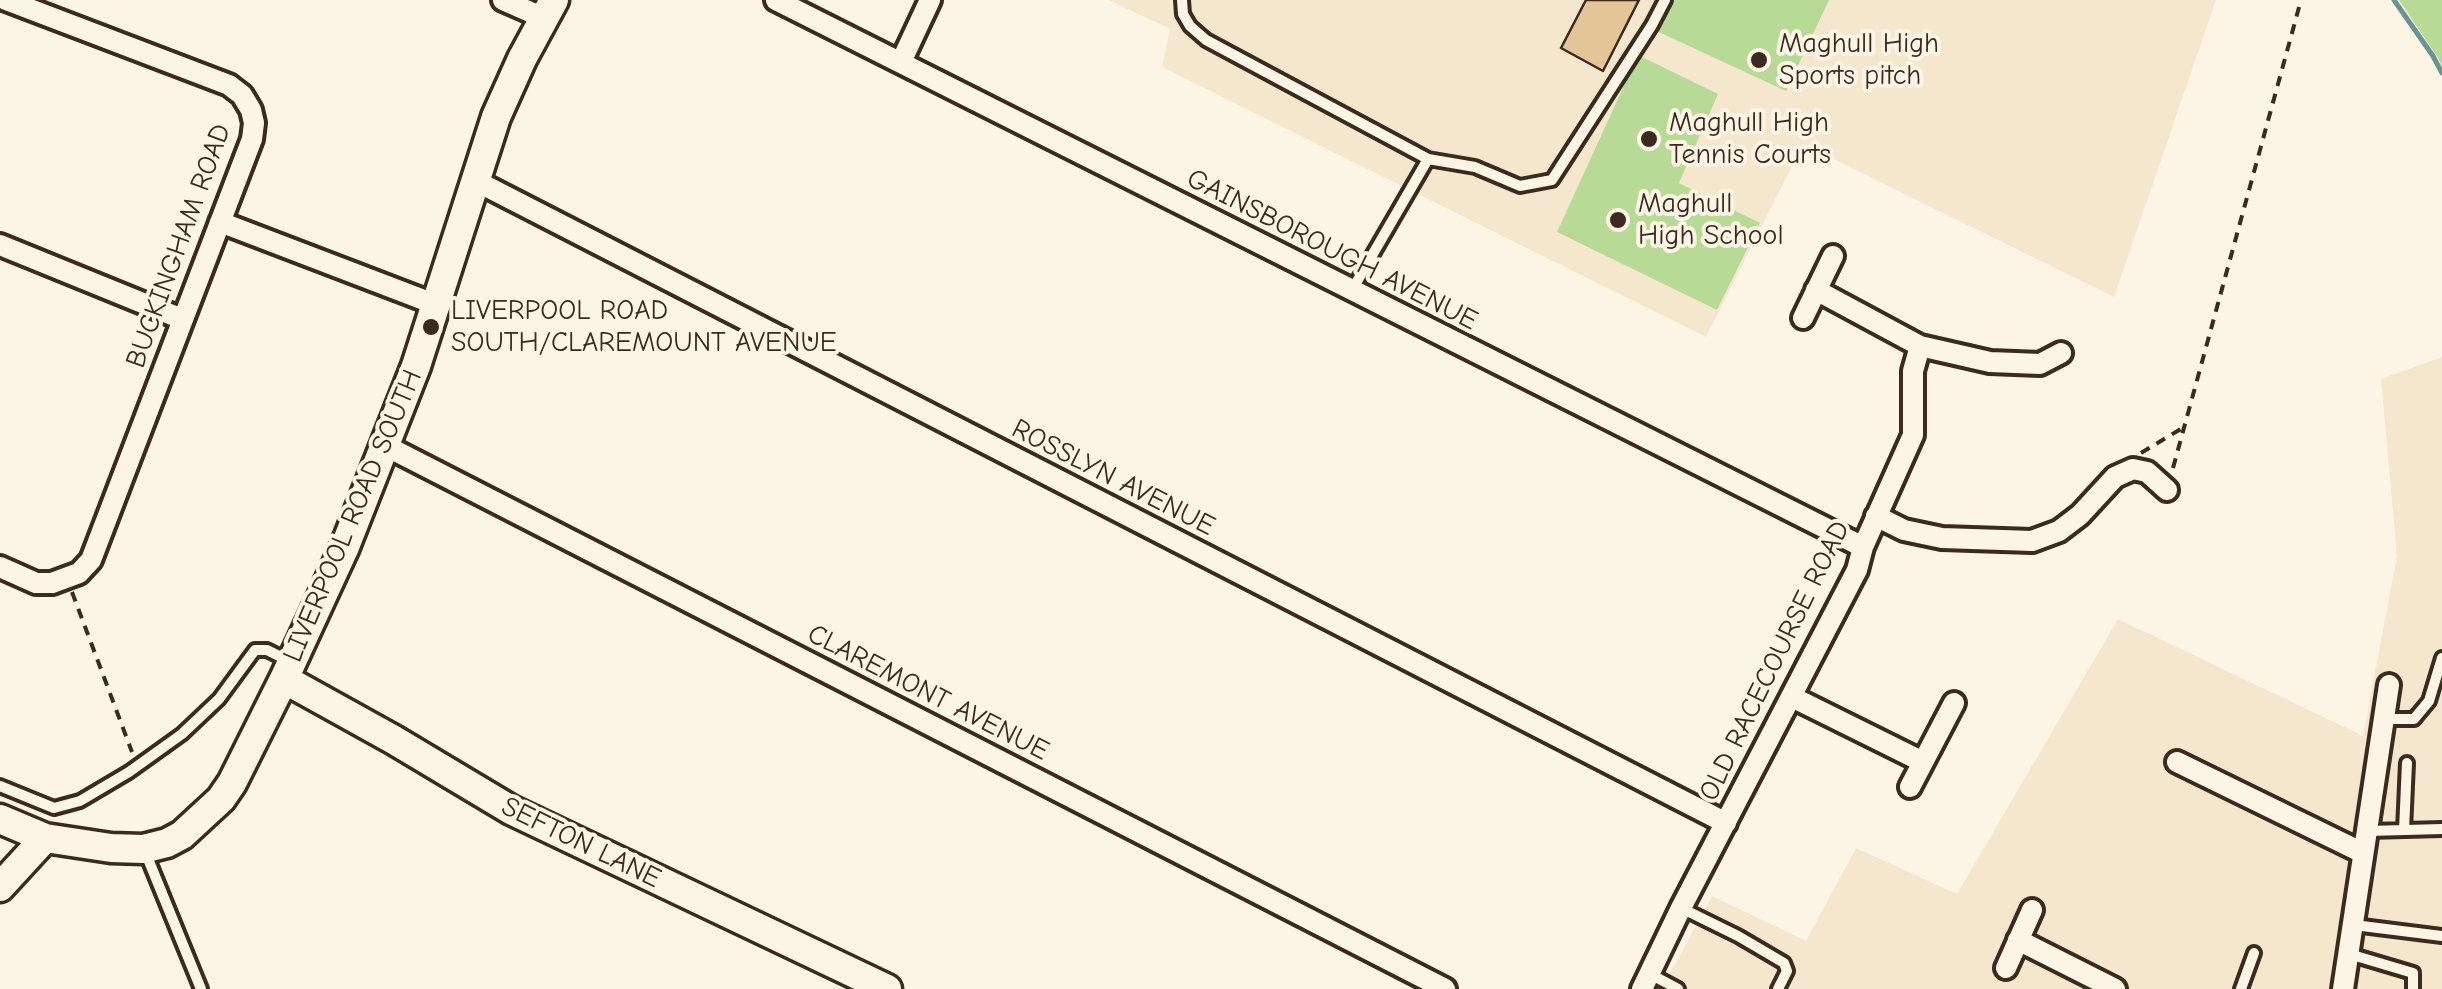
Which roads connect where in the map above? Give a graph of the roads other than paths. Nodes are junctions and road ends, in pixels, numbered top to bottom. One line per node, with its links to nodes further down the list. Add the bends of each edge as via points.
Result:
1 (6, 0): 11 (street, BUCKINGHAM ROAD, via 242,95 254,123 252,139)
2 (503, 0): 7 (street)
3 (776, 0): 8 (street, GAINSBOROUGH AVENUE)
4 (930, 0): 8 (street)
5 (1182, 0): 9 (lane, via 1190,26 1206,40)
6 (1664, 0): 9 (lane, via 1552,180 1520,186 1475,167)
7 (549, 9): 10 (main road, LIVERPOOL ROAD SOUTH, via 496,118)
8 (901, 62): 15 (street, GAINSBOROUGH AVENUE)
9 (1428, 160): 15 (lane)
10 (476, 181): 16 (main road, LIVERPOOL ROAD SOUTH); 38 (street, ROSSLYN AVENUE)
11 (220, 222): 16 (street); 18 (street, BUCKINGHAM ROAD)
12 (0, 245): 18 (street)
13 (1833, 256): 14 (street)
14 (1816, 290): 17 (street); 19 (street)
15 (1352, 291): 24 (street, GAINSBOROUGH AVENUE)
16 (437, 305): 21 (main road, LIVERPOOL ROAD SOUTH)
17 (1803, 318)
18 (182, 319): 25 (street, BUCKINGHAM ROAD, via 90,560 79,573 52,583)
19 (1920, 346): 20 (street, via 1990,362 2040,364); 23 (street, OLD RACECOURSE ROAD, via 1913,435)
20 (2061, 353)
21 (386, 446): 27 (main road, LIVERPOOL ROAD SOUTH); 56 (street, CLAREMONT AVENUE)
22 (2167, 490): 23 (street, via 2133,469 2115,477 2059,531 2032,541 1942,538)
23 (1876, 516): 24 (street, OLD RACECOURSE ROAD)
24 (1863, 546): 29 (street, OLD RACECOURSE ROAD)
25 (0, 567)
26 (2442, 658): 31 (lane, via 2429,701 2414,719)
27 (288, 671): 35 (lane, via 267,650 255,650 182,734 80,801 54,808); 43 (main road, LIVERPOOL ROAD SOUTH, via 221,799 182,835); 55 (main road, SEFTON LANE, via 511,810)
28 (2389, 685): 31 (street)
29 (1792, 697): 32 (street); 38 (street, OLD RACECOURSE ROAD)
30 (1954, 703): 32 (street)
31 (2384, 720): 42 (street)
32 (1924, 762): 36 (street)
33 (2178, 762): 42 (street)
34 (2407, 763): 40 (lane)
35 (0, 786)
36 (1910, 787)
37 (0, 819): 41 (main road, LIVERPOOL ROAD SOUTH)
38 (1726, 823): 45 (street, OLD RACECOURSE ROAD)
39 (2442, 829): 40 (lane)
40 (2404, 830): 42 (lane)
41 (45, 838): 43 (main road, LIVERPOOL ROAD SOUTH); 44 (main road)
42 (2365, 842): 47 (street)
43 (144, 848): 54 (lane)
44 (0, 887)
45 (1681, 908): 53 (street, OLD RACECOURSE ROAD); 58 (lane, via 1784,963)
46 (2032, 910): 49 (street)
47 (2353, 925): 48 (lane); 51 (street)
48 (2442, 936)
49 (2018, 940): 52 (street); 59 (street)
50 (2254, 953): 60 (lane)
51 (2348, 953): 61 (street); 62 (lane, via 2413,973)
52 (2006, 968)
53 (1646, 981): 57 (lane)
54 (201, 989)
55 (888, 989)
56 (1445, 989)
57 (1678, 989)
58 (1778, 989)
59 (2115, 989)
60 (2240, 989)
61 (2343, 989)
62 (2412, 989)

